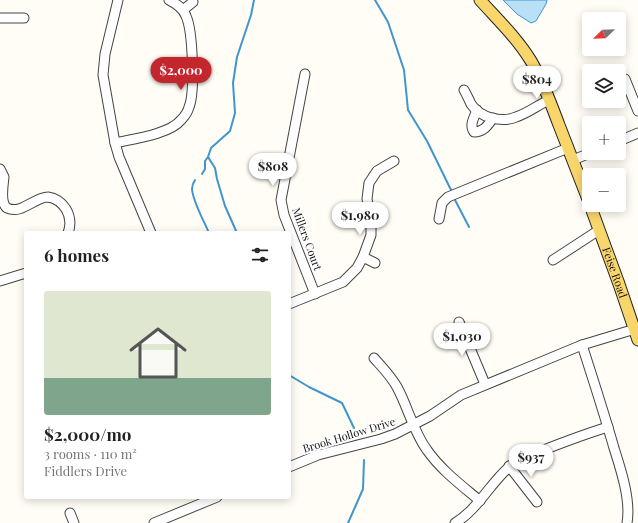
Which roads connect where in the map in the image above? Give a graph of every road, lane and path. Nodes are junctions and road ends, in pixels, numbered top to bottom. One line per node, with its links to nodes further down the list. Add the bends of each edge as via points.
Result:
1 (118, 0): 17 (street, via 105,54 104,75)
2 (169, 0): 5 (street)
3 (480, 0): 11 (main road, Feise Road, via 523,48)
4 (193, 2): 5 (street)
5 (183, 10): 17 (street, via 191,36 192,94 189,107 181,121 173,127)
6 (0, 18): 7 (street)
7 (24, 18)
8 (305, 74): 29 (street, Millers Court, via 281,200)
9 (626, 81): 13 (street)
10 (464, 90): 12 (street)
11 (549, 100): 14 (street, via 515,118); 18 (main road, Feise Road)
12 (477, 110): 14 (street); 14 (street, via 471,123 474,132 484,130)
13 (638, 111)
14 (493, 118)
15 (638, 133): 16 (street)
16 (626, 138)
17 (115, 142): 28 (street)
18 (568, 148): 20 (main road, Feise Road); 25 (street, via 448,197 442,203)
19 (582, 156): 20 (street)
20 (573, 160): 23 (main road, Feise Road)
21 (394, 161): 31 (street, via 376,171 369,183 367,199 371,235)
22 (2, 173): 27 (street, via 1,196 5,207 18,209 41,198 54,198 62,203 68,213)
23 (582, 183)
24 (593, 212): 26 (main road, Feise Road)
25 (439, 219)
26 (599, 230): 32 (street); 39 (main road, Feise Road)
27 (68, 231)
28 (150, 231)
29 (290, 231)
30 (291, 233): 36 (street, Millers Court)
31 (363, 257): 33 (street); 36 (street, via 357,268 343,282)
32 (554, 260)
33 (375, 263)
34 (24, 274): 35 (street)
35 (0, 281)
36 (315, 294): 37 (street)
37 (291, 303)
38 (459, 322): 43 (street)
39 (635, 329): 40 (main road, Feise Road); 41 (street, Brook Hollow Drive)
40 (638, 340)
41 (582, 345): 43 (street, Brook Hollow Drive); 45 (street)
42 (374, 358): 44 (street, via 396,386)
43 (485, 384): 44 (street, Brook Hollow Drive, via 461,394)
44 (413, 425): 46 (street, Brook Hollow Drive, via 388,437 318,455); 49 (street, via 426,450 443,469)
45 (608, 427): 47 (street, via 576,437); 55 (street, via 626,487)
46 (291, 466)
47 (509, 466): 49 (street); 50 (street)
48 (212, 499): 53 (street)
49 (480, 501): 54 (street, via 466,516)
50 (536, 502)
51 (70, 513): 52 (street)
52 (74, 523)
53 (154, 523)
54 (455, 523)
55 (627, 523)

